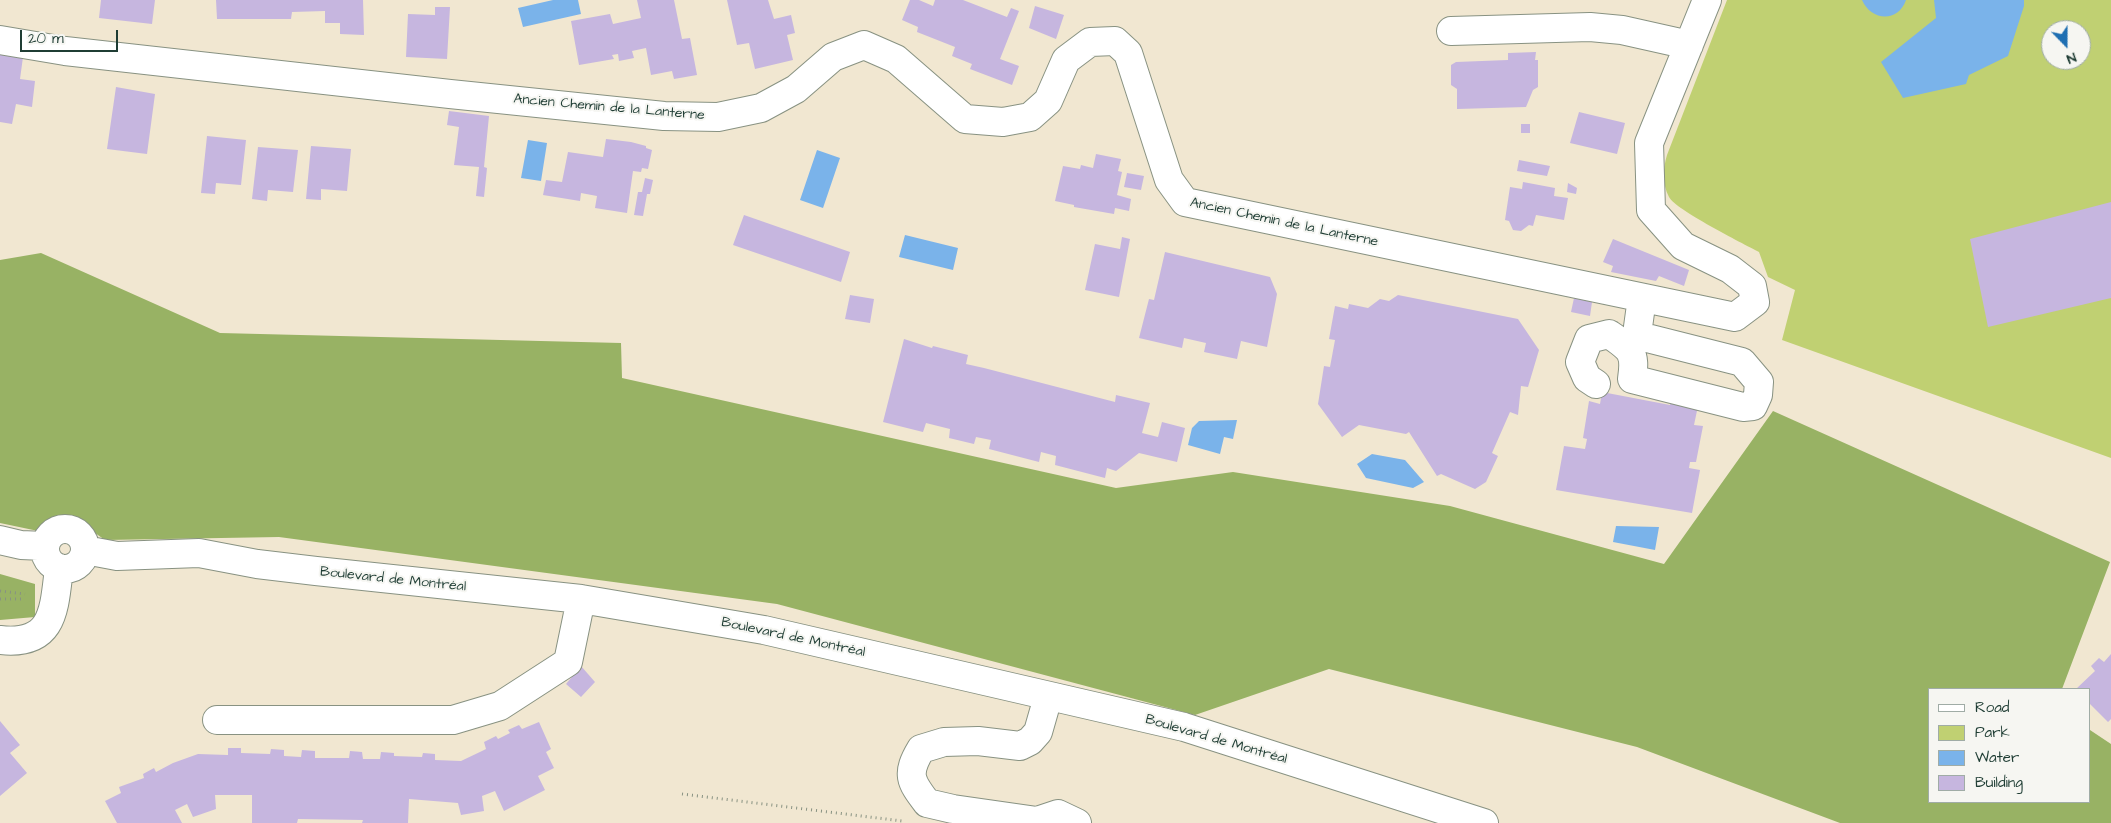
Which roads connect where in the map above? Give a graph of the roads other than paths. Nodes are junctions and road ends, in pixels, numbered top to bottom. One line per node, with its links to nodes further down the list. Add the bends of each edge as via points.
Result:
1 (1707, 0): 4 (street, Ancien Chemin de la Lanterne)
2 (1450, 31): 4 (street, via 1590,27 1622,30)
3 (0, 40): 5 (street, Ancien Chemin de la Lanterne, via 65,51 440,93 664,116 718,117 761,108 796,89 833,57 864,45 896,59 966,119 1003,122 1030,117 1048,101 1066,60 1090,42 1115,41 1128,53 1169,180 1185,202)
4 (1689, 45): 5 (street, Ancien Chemin de la Lanterne, via 1649,143 1650,210 1683,246 1730,269 1752,286 1755,302 1735,317)
5 (1642, 298): 6 (street, via 1640,333 1647,338 1742,362 1759,382 1753,406 1743,407 1632,379 1635,362 1626,346 1609,334 1589,339 1580,362 1587,378)
6 (1596, 384)
7 (0, 540): 8 (street)
8 (44, 546): 9 (street, via 52,533 67,528 81,536); 10 (street, via 48,560)
9 (85, 550): 10 (street, via 83,558 73,567); 11 (street, Boulevard de Montréal, via 117,556 198,553 296,569)
10 (59, 568): 12 (street, via 52,615 44,627 32,638 16,642)
11 (581, 599): 13 (street, Boulevard de Montréal, via 764,630); 14 (street, via 568,662 500,706 453,720)
12 (0, 640)
13 (1048, 697): 15 (street, via 1038,732 1020,746 978,741 944,742 921,749 911,765 913,784 927,803); 17 (street, Boulevard de Montréal, via 1184,727)
14 (217, 720)
15 (1038, 822): 16 (street, via 1058,814)
16 (1077, 823)
17 (1484, 823)

